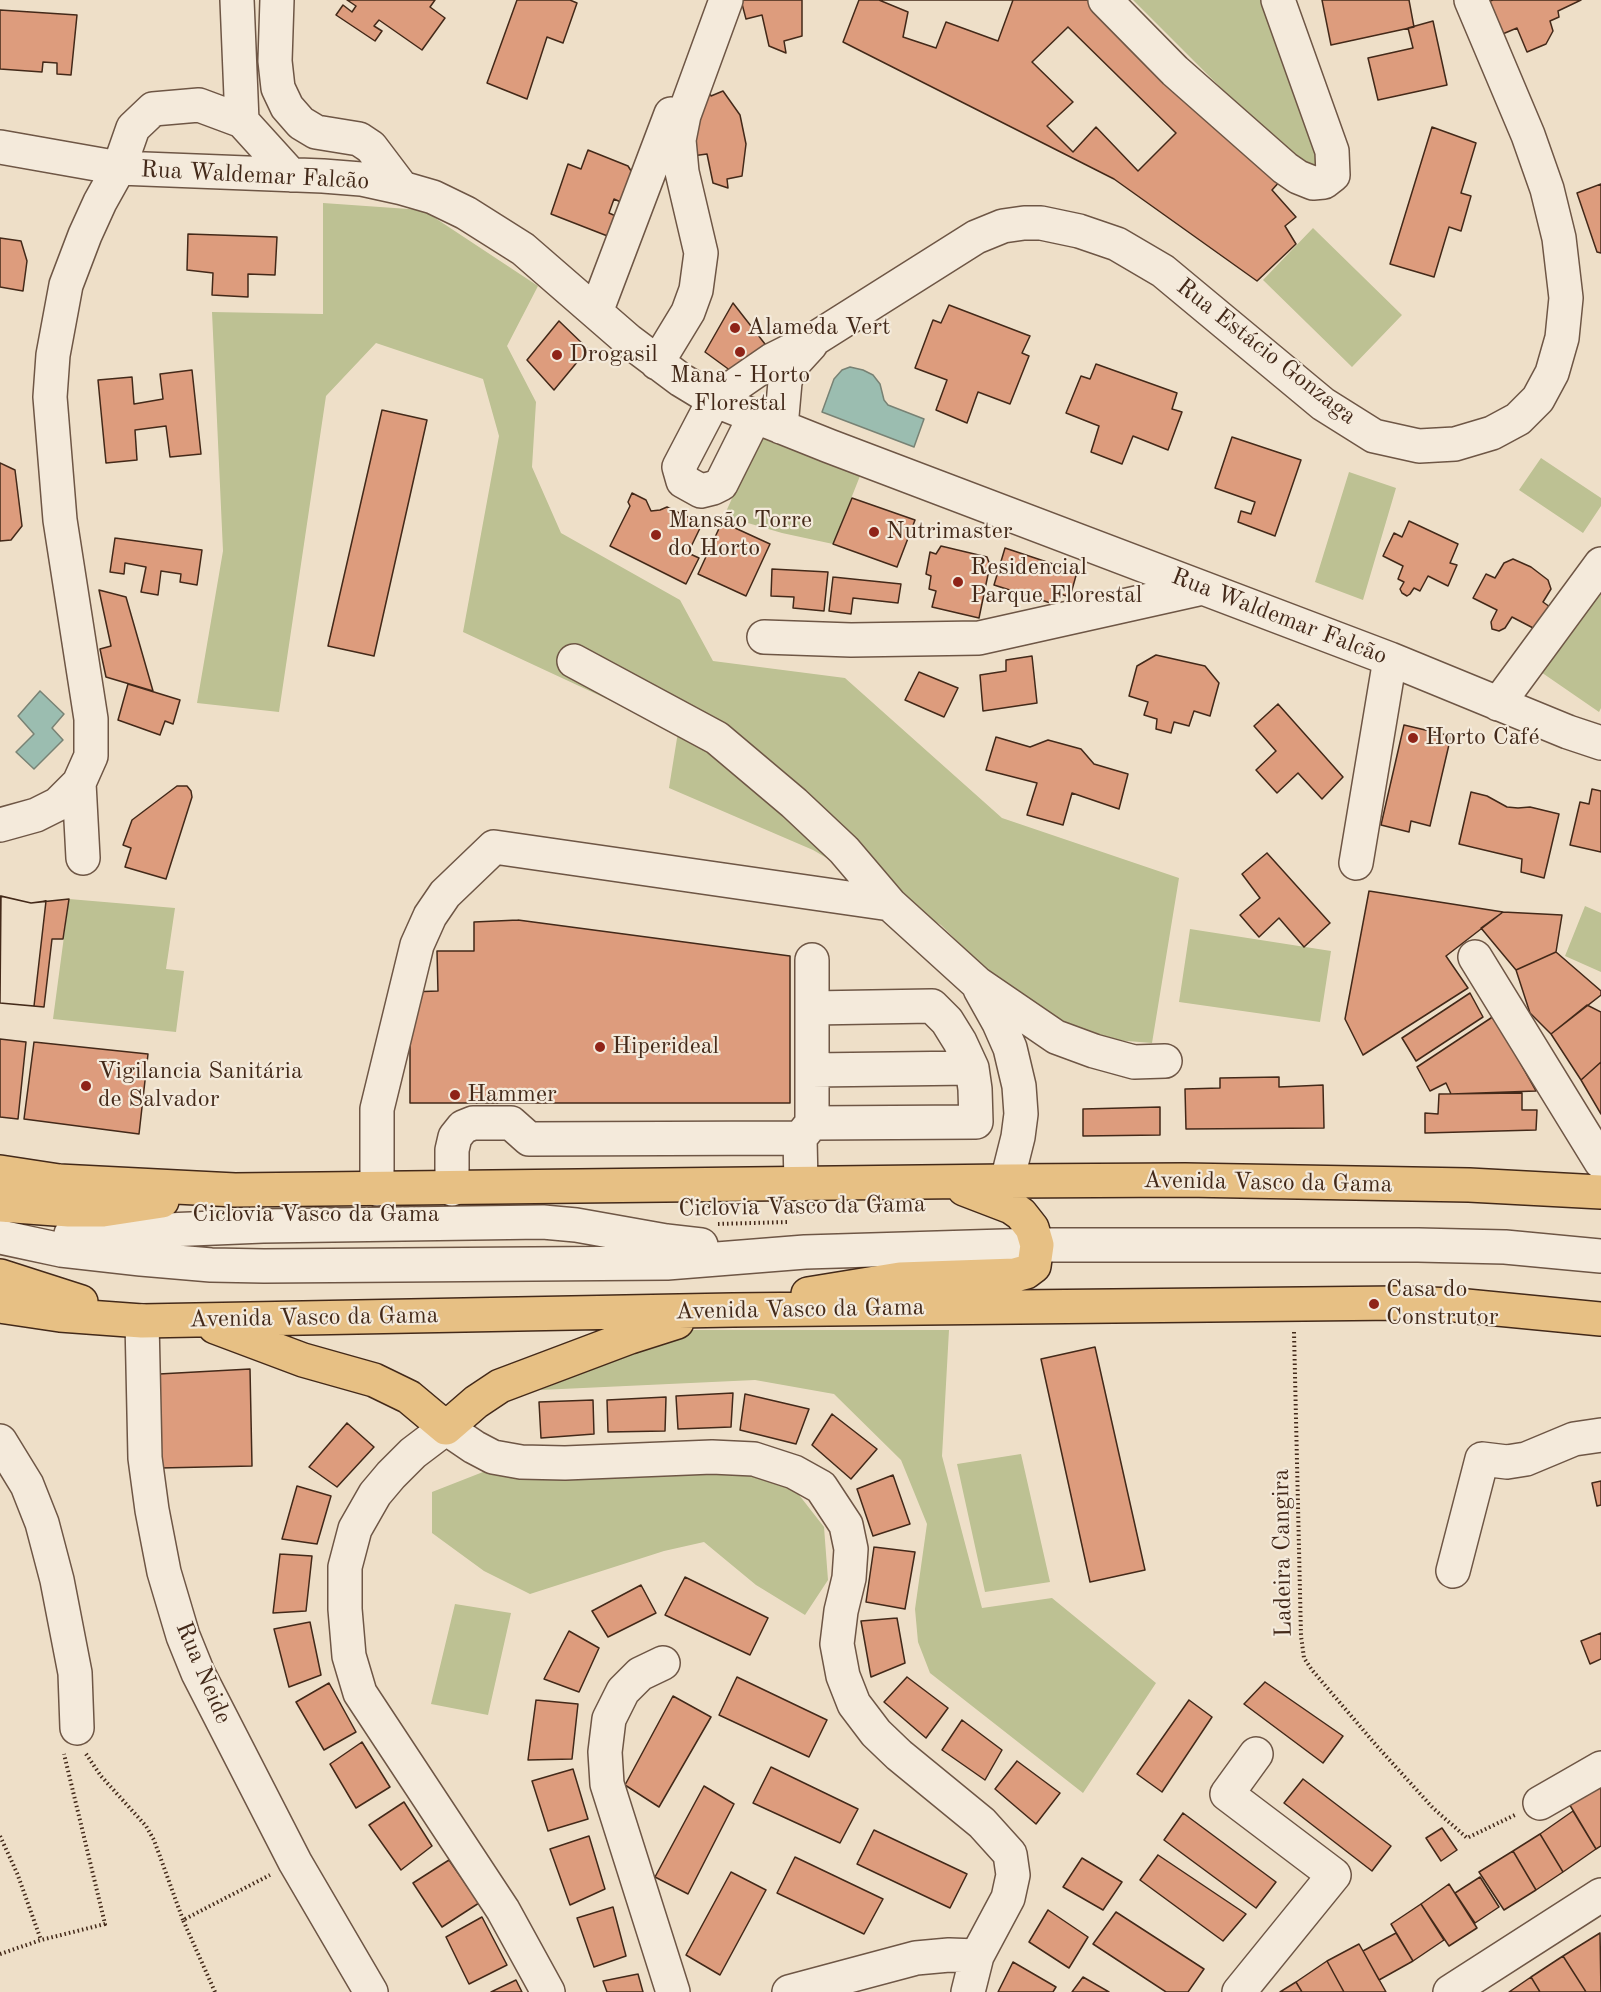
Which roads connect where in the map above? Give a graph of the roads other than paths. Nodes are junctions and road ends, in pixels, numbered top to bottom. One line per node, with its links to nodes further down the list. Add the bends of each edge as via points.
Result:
1 (237, 0): 8 (street)
2 (277, 0): 12 (street, via 275,61 278,88 287,107 316,132 359,139 371,147)
3 (726, 0): 15 (street, via 684,115 680,140 682,172 701,253 696,290 688,312)
4 (1105, 0): 5 (street, via 1175,71 1284,168 1313,183 1324,182 1333,176 1332,151)
5 (1278, 0)
6 (1470, 0): 14 (street, Rua Estácio Gonzaga, via 1547,189 1559,238 1566,298 1562,338 1552,373 1538,399 1518,419 1492,433 1455,444 1419,446 1374,436 1323,404 1163,271 1117,244 1041,224 1003,226 976,237)
7 (671, 114): 13 (street)
8 (242, 121): 10 (street, via 199,105 153,109 133,128); 11 (street)
9 (0, 147): 10 (street, Rua Waldemar Falcão)
10 (119, 168): 11 (street, Rua Waldemar Falcão); 27 (street, via 85,235 66,285 51,376 60,520 91,719 91,756)
11 (291, 175): 12 (street, Rua Waldemar Falcão, via 361,179)
12 (402, 188): 13 (street, Rua Waldemar Falcão, via 433,197 497,231)
13 (596, 312): 15 (street, Rua Waldemar Falcão)
14 (816, 338): 16 (street, Rua Estácio Gonzaga, via 772,360); 17 (street, Rua Estácio Gonzaga, via 790,367)
15 (657, 363): 16 (street, Rua Waldemar Falcão)
16 (714, 400): 17 (street, Rua Waldemar Falcão); 17 (street, via 679,467 683,481 701,491 721,484)
17 (768, 422): 19 (street, Rua Waldemar Falcão)
18 (1601, 564): 23 (street)
19 (1203, 588): 20 (street, via 979,638); 21 (street, Rua Waldemar Falcão)
20 (764, 637)
21 (1390, 659): 23 (street, Rua Waldemar Falcão); 30 (street)
22 (574, 661): 31 (street, via 717,738 844,850)
23 (1498, 704): 24 (street, Rua Waldemar Falcão)
24 (1569, 732): 25 (street, Rua Waldemar Falcão); 26 (street, Rua Waldemar Falcão)
25 (1601, 743)
26 (1601, 750)
27 (79, 783): 28 (street, via 58,804); 29 (street)
28 (0, 825)
29 (82, 858)
30 (1356, 863)
31 (890, 904): 34 (street); 45 (street, via 494,847 445,894 417,945 377,1109)
32 (1475, 957): 40 (street)
33 (812, 960): 35 (street)
34 (977, 983): 36 (street, via 1056,1037 1134,1062); 42 (street, via 1006,1040 1019,1086 1021,1114)
35 (812, 1008): 37 (street, via 932,1006 947,1021); 38 (street)
36 (1165, 1062)
37 (972, 1068): 38 (street); 39 (street, via 976,1122)
38 (812, 1070): 39 (street)
39 (806, 1131): 44 (street); 46 (street, via 529,1139 511,1123 473,1123 455,1137)
40 (1601, 1162)
41 (0, 1172): 47 (main road, Avenida Vasco da Gama, via 59,1181)
42 (1007, 1181): 43 (main road, Avenida Vasco da Gama); 48 (main road, Avenida Vasco da Gama, via 1469,1185)
43 (944, 1182): 44 (main road, Avenida Vasco da Gama); 52 (main road, via 1011,1207 1032,1228)
44 (801, 1184): 46 (main road, Avenida Vasco da Gama)
45 (377, 1189): 46 (main road, Avenida Vasco da Gama); 47 (main road, Avenida Vasco da Gama)
46 (452, 1189)
47 (235, 1190): 49 (main road, via 103,1210)
48 (1601, 1192)
49 (0, 1205)
50 (0, 1232): 53 (street, via 97,1234 213,1227 543,1222 666,1241)
51 (0, 1237): 53 (street, via 61,1250 141,1260 253,1266 667,1263)
52 (1037, 1245): 53 (street); 54 (street, via 1418,1245 1505,1247); 57 (main road, via 1034,1266 1015,1275 900,1279)
53 (805, 1252)
54 (1601, 1256)
55 (0, 1276): 59 (main road)
56 (0, 1306): 59 (main road, Avenida Vasco da Gama)
57 (723, 1310): 58 (main road, Avenida Vasco da Gama, via 1399,1303); 60 (main road, Avenida Vasco da Gama); 61 (main road, via 630,1337 500,1386)
58 (1601, 1319)
59 (142, 1321): 60 (main road, Avenida Vasco da Gama); 72 (street, Rua Neide, via 145,1458 164,1572 183,1636 198,1673 296,1862)
60 (199, 1321): 61 (main road, via 303,1360 374,1380 409,1397)
61 (446, 1428): 71 (street, via 493,1457 521,1462 754,1459 794,1472 821,1487 846,1525 851,1549 837,1644 854,1704 899,1755 982,1823 1010,1854 1013,1875 1008,1898); 73 (street, via 391,1475 355,1528 345,1567 349,1656 360,1694 503,1910)
62 (1601, 1435): 64 (street, via 1574,1439 1526,1459 1482,1459)
63 (0, 1441): 66 (street, via 27,1485 42,1523 75,1673)
64 (1453, 1571)
65 (663, 1663): 74 (street, via 640,1674 623,1691 609,1719 605,1752 607,1784)
66 (79, 1735)
67 (1256, 1754): 77 (street, via 1227,1794 1334,1875)
68 (1601, 1768): 69 (street)
69 (1540, 1803)
70 (1600, 1898): 78 (street)
71 (977, 1956): 75 (street, via 916,1958); 76 (street)
72 (371, 1992)
73 (548, 1992)
74 (673, 1992)
75 (789, 1992)
76 (968, 1992)
77 (1239, 1992)
78 (1450, 1992)

